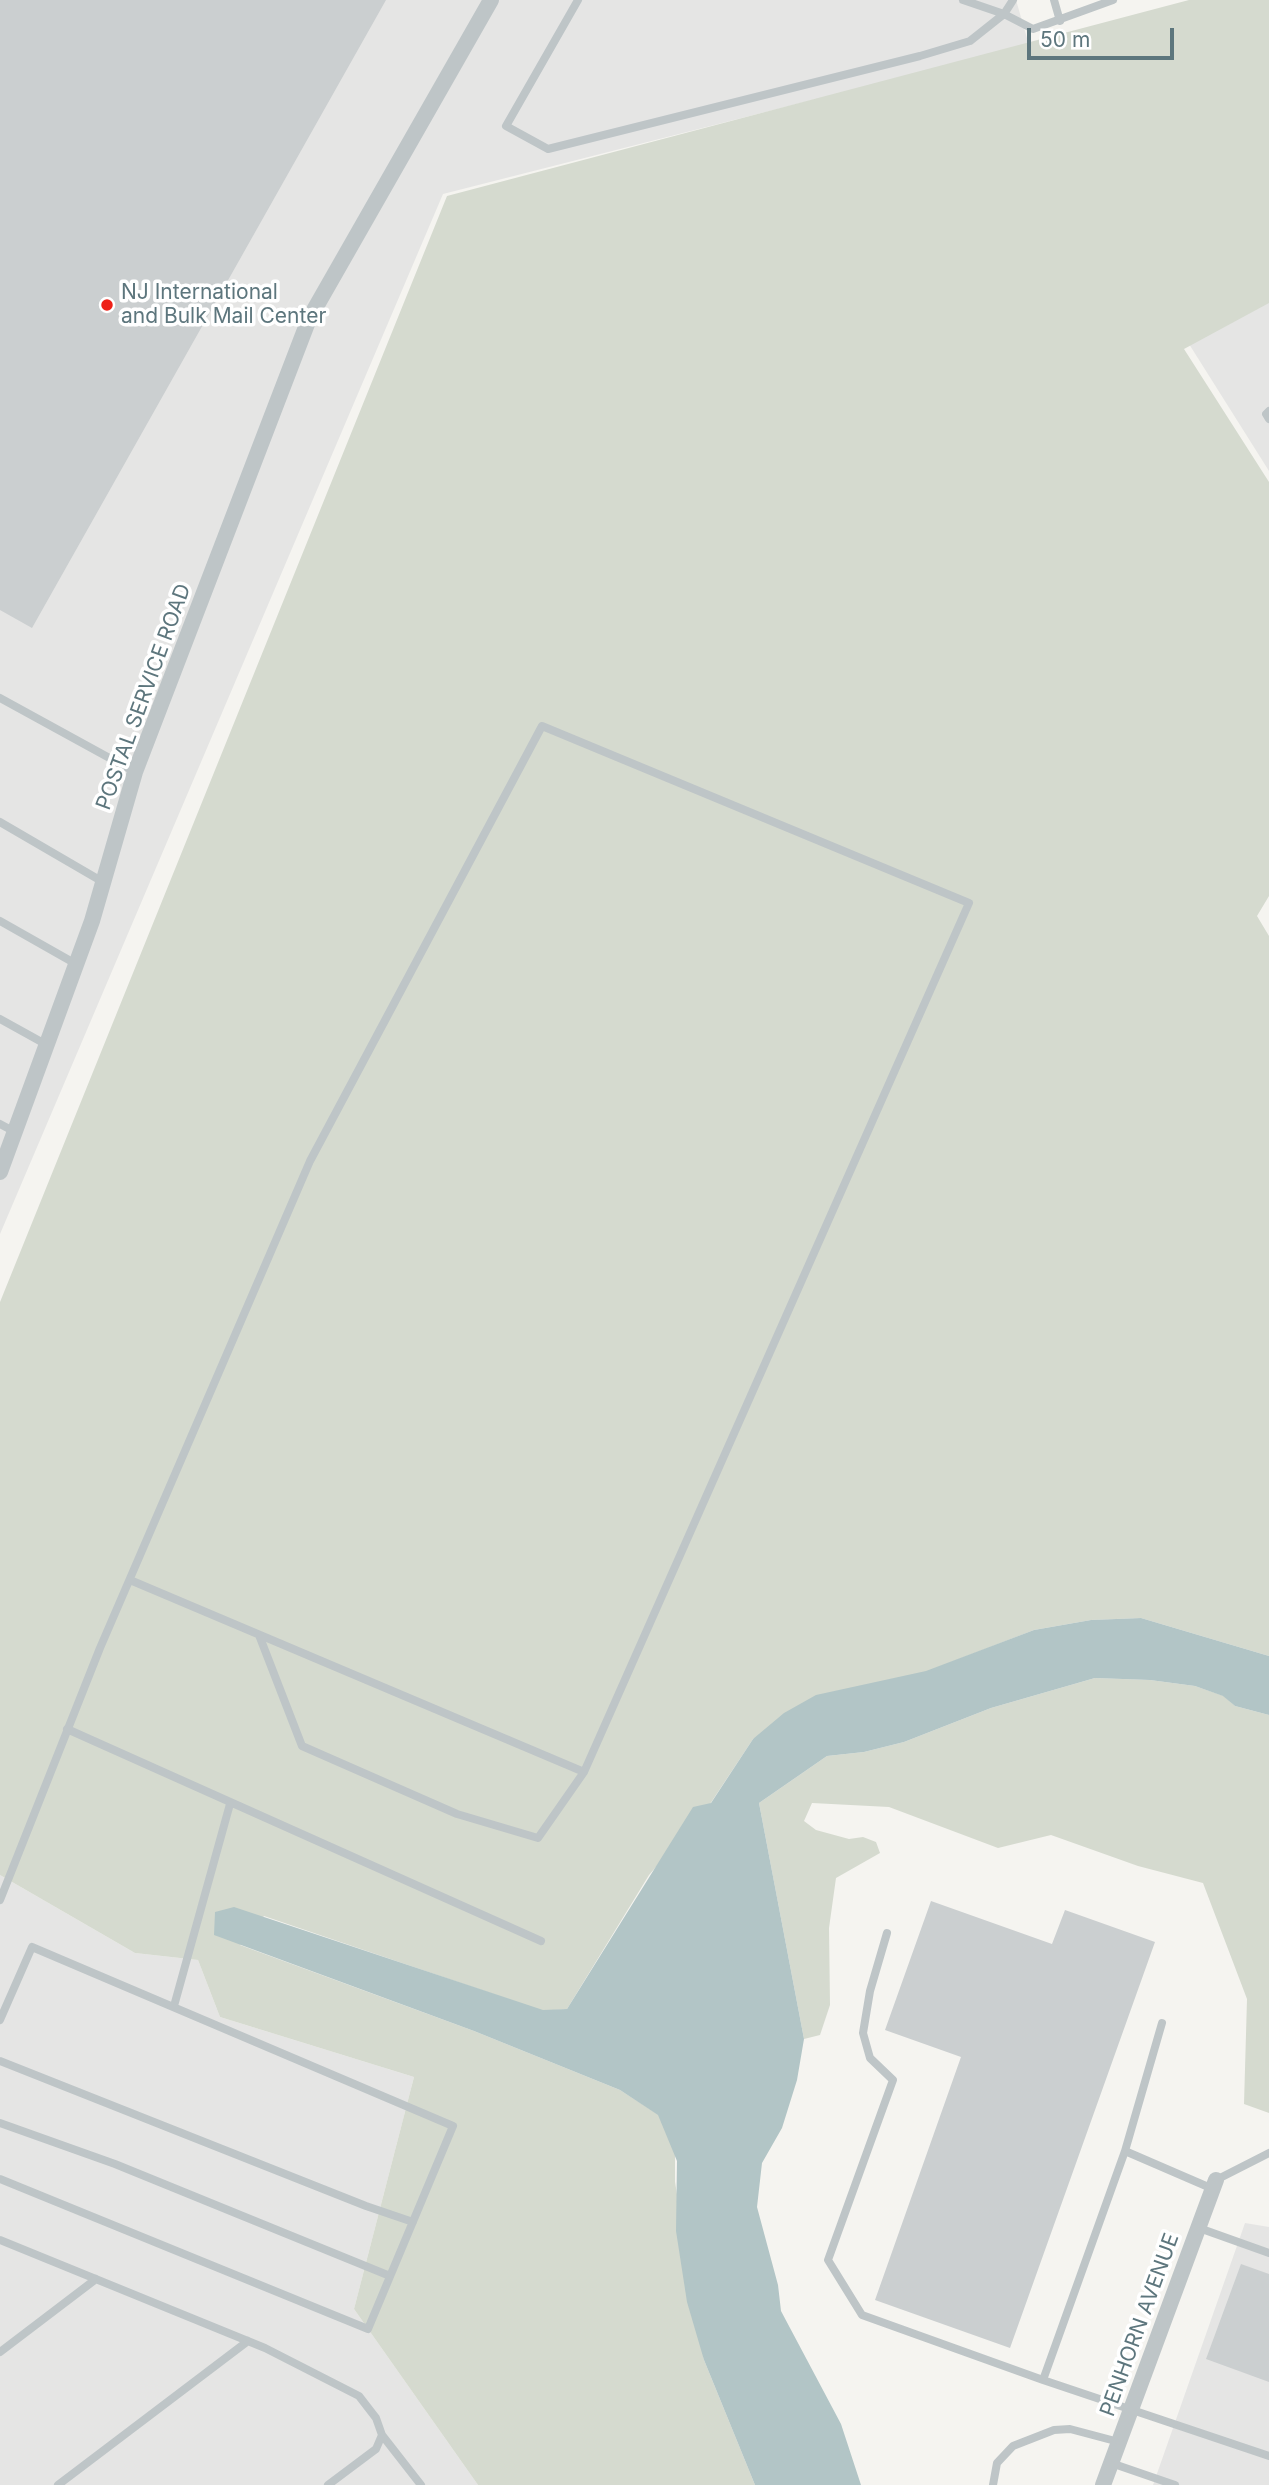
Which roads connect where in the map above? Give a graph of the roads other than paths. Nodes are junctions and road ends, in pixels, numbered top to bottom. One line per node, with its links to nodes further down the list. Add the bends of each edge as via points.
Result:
1 (491, 0): 12 (street, POSTAL SERVICE ROAD, via 309,319)
2 (578, 0): 7 (lane, via 506,126 548,149 920,56 970,41)
3 (963, 0): 7 (lane)
4 (1013, 0): 7 (lane)
5 (1054, 0): 8 (lane)
6 (1113, 0): 8 (lane)
7 (1004, 14): 8 (lane, via 1033,29)
8 (1060, 20)
9 (1269, 411): 10 (lane)
10 (1269, 419)
11 (0, 698): 12 (lane)
12 (135, 772): 14 (street, POSTAL SERVICE ROAD)
13 (0, 822): 14 (lane)
14 (103, 882): 16 (street, POSTAL SERVICE ROAD)
15 (0, 921): 16 (lane)
16 (76, 964): 18 (street, POSTAL SERVICE ROAD)
17 (0, 1019): 18 (lane)
18 (47, 1045): 20 (street, POSTAL SERVICE ROAD)
19 (0, 1124): 20 (lane)
20 (15, 1132): 21 (street, POSTAL SERVICE ROAD)
21 (0, 1172)
22 (130, 1580): 23 (lane); 24 (lane); 25 (lane, via 310,1161 542,726 969,903)
23 (259, 1635): 25 (lane); 25 (lane, via 302,1746 457,1814 538,1838)
24 (67, 1729): 26 (lane); 27 (lane)
25 (584, 1772)
26 (230, 1804): 29 (lane); 30 (lane)
27 (0, 1900)
28 (887, 1933): 47 (lane, via 863,2033 870,2058 892,2080 828,2260 862,2315)
29 (541, 1941)
30 (174, 2006): 31 (lane, via 32,1947); 39 (lane, via 453,2126)
31 (0, 2020)
32 (1162, 2023): 35 (lane)
33 (0, 2061): 39 (lane)
34 (0, 2123): 43 (lane, via 116,2164)
35 (1125, 2151): 38 (lane); 47 (lane)
36 (1269, 2153): 38 (lane)
37 (0, 2179): 43 (lane, via 368,2329)
38 (1215, 2184): 40 (street, PENHORN AVENUE)
39 (413, 2222): 43 (lane)
40 (1199, 2228): 42 (lane); 48 (street, PENHORN AVENUE)
41 (0, 2240): 44 (lane)
42 (1269, 2253)
43 (390, 2276)
44 (96, 2280): 45 (lane); 46 (lane)
45 (248, 2341): 49 (lane, via 359,2396); 53 (lane)
46 (0, 2351)
47 (1043, 2380): 48 (lane)
48 (1131, 2410): 50 (street, PENHORN AVENUE); 51 (lane)
49 (382, 2435): 54 (lane, via 376,2449); 55 (lane)
50 (1119, 2442): 52 (street, PENHORN AVENUE); 56 (lane, via 1070,2429 1054,2430 1013,2446 997,2463)
51 (1269, 2456)
52 (1111, 2463): 57 (street, PENHORN AVENUE); 58 (lane)
53 (58, 2485)
54 (328, 2485)
55 (421, 2485)
56 (993, 2485)
57 (1103, 2485)
58 (1175, 2485)

